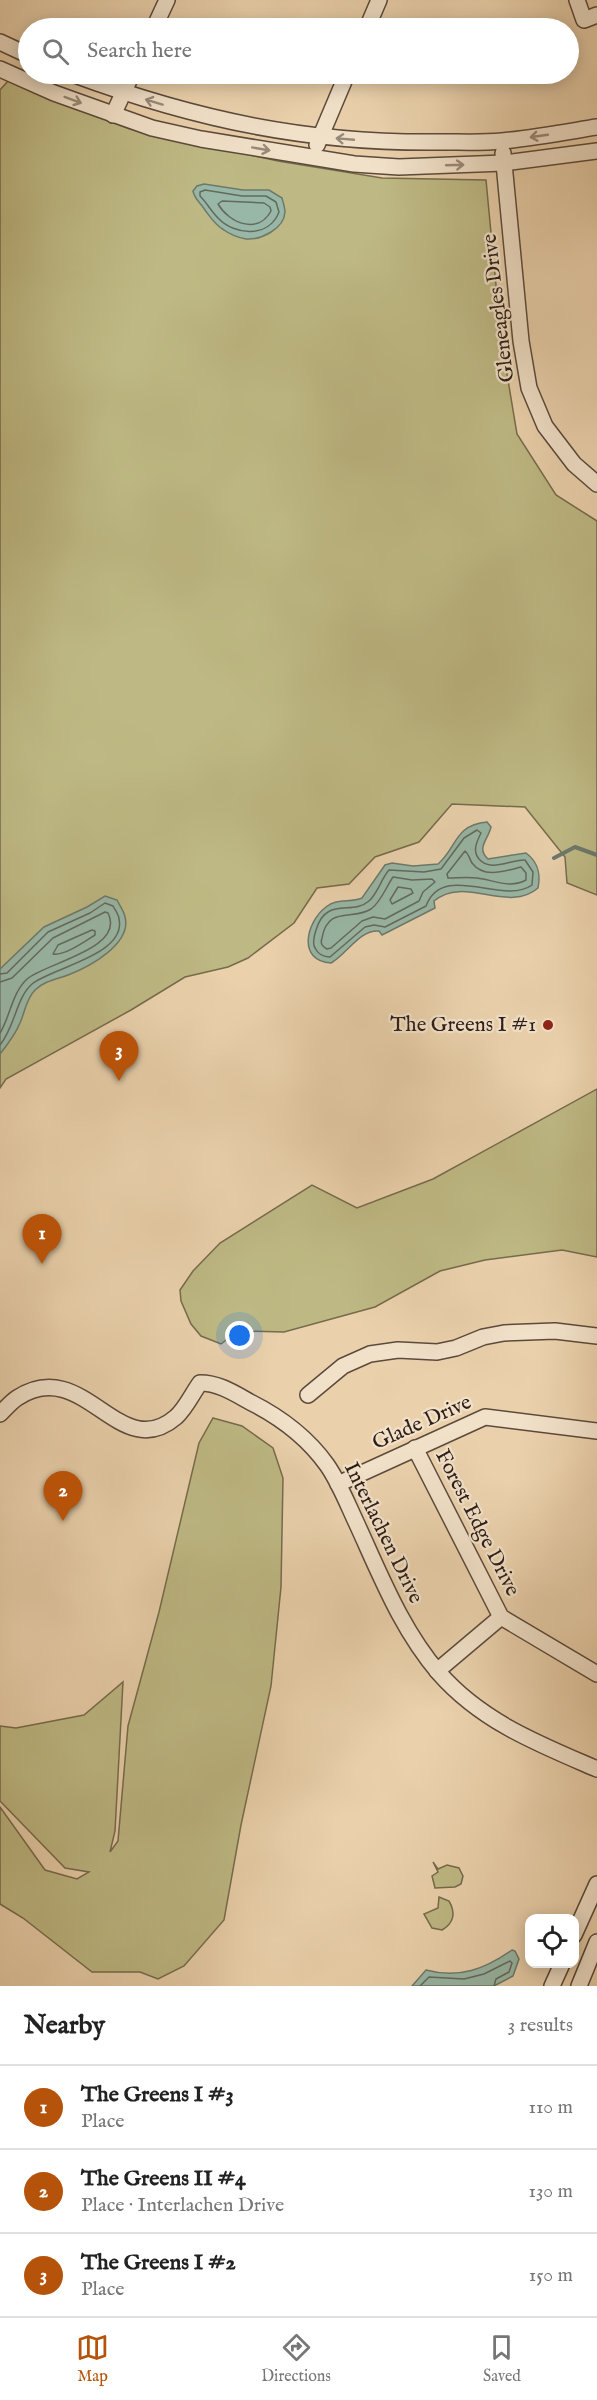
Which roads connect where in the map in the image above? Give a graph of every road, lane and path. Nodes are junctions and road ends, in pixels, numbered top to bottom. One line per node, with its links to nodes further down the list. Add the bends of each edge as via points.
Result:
1 (167, 0): 5 (street)
2 (379, 0): 6 (street)
3 (577, 0): 4 (street, via 584,20)
4 (597, 15)
5 (159, 18)
6 (371, 18)
7 (0, 42): 8 (street)
8 (18, 50)
9 (0, 69): 10 (street, one-way to 10)
10 (18, 77)
11 (34, 84): 16 (street, one-way to 16)
12 (99, 84): 15 (street)
13 (127, 84): 15 (street)
14 (343, 84): 18 (street)
15 (123, 93): 16 (street); 18 (street, one-way to 15, via 205,117)
16 (113, 115): 21 (street, one-way to 21, via 201,139)
17 (597, 127): 19 (street, one-way to 19)
18 (320, 137): 19 (street, one-way to 18, via 405,143); 21 (street)
19 (501, 141): 22 (street, Gleneagles Drive)
20 (597, 151): 22 (street)
21 (313, 158): 22 (street, one-way to 22, via 399,167)
22 (504, 163): 23 (street, Gleneagles Drive, via 529,388 545,426 574,464)
23 (597, 484)
24 (597, 1336): 25 (street, via 555,1331 504,1333 437,1352 398,1350 370,1354 343,1366)
25 (308, 1395)
26 (0, 1414): 29 (street, Interlachen Drive, via 17,1398 50,1388 66,1390 125,1425 147,1430 176,1417 200,1383 211,1383 261,1407 293,1429 320,1455)
27 (597, 1431): 28 (street, Glade Drive, via 485,1417)
28 (415, 1448): 29 (street, Glade Drive); 30 (street, Forest Edge Drive)
29 (338, 1484): 31 (street, Interlachen Drive, via 396,1609)
30 (501, 1617): 31 (street, Forest Edge Drive); 32 (street, Forest Edge Drive)
31 (437, 1671): 33 (street, Interlachen Drive, via 480,1712 499,1724)
32 (597, 1674)
33 (597, 1769)
34 (597, 1884): 35 (street)
35 (579, 1924)
36 (597, 1942): 39 (street)
37 (560, 1968): 38 (street)
38 (552, 1986)
39 (579, 1986)

